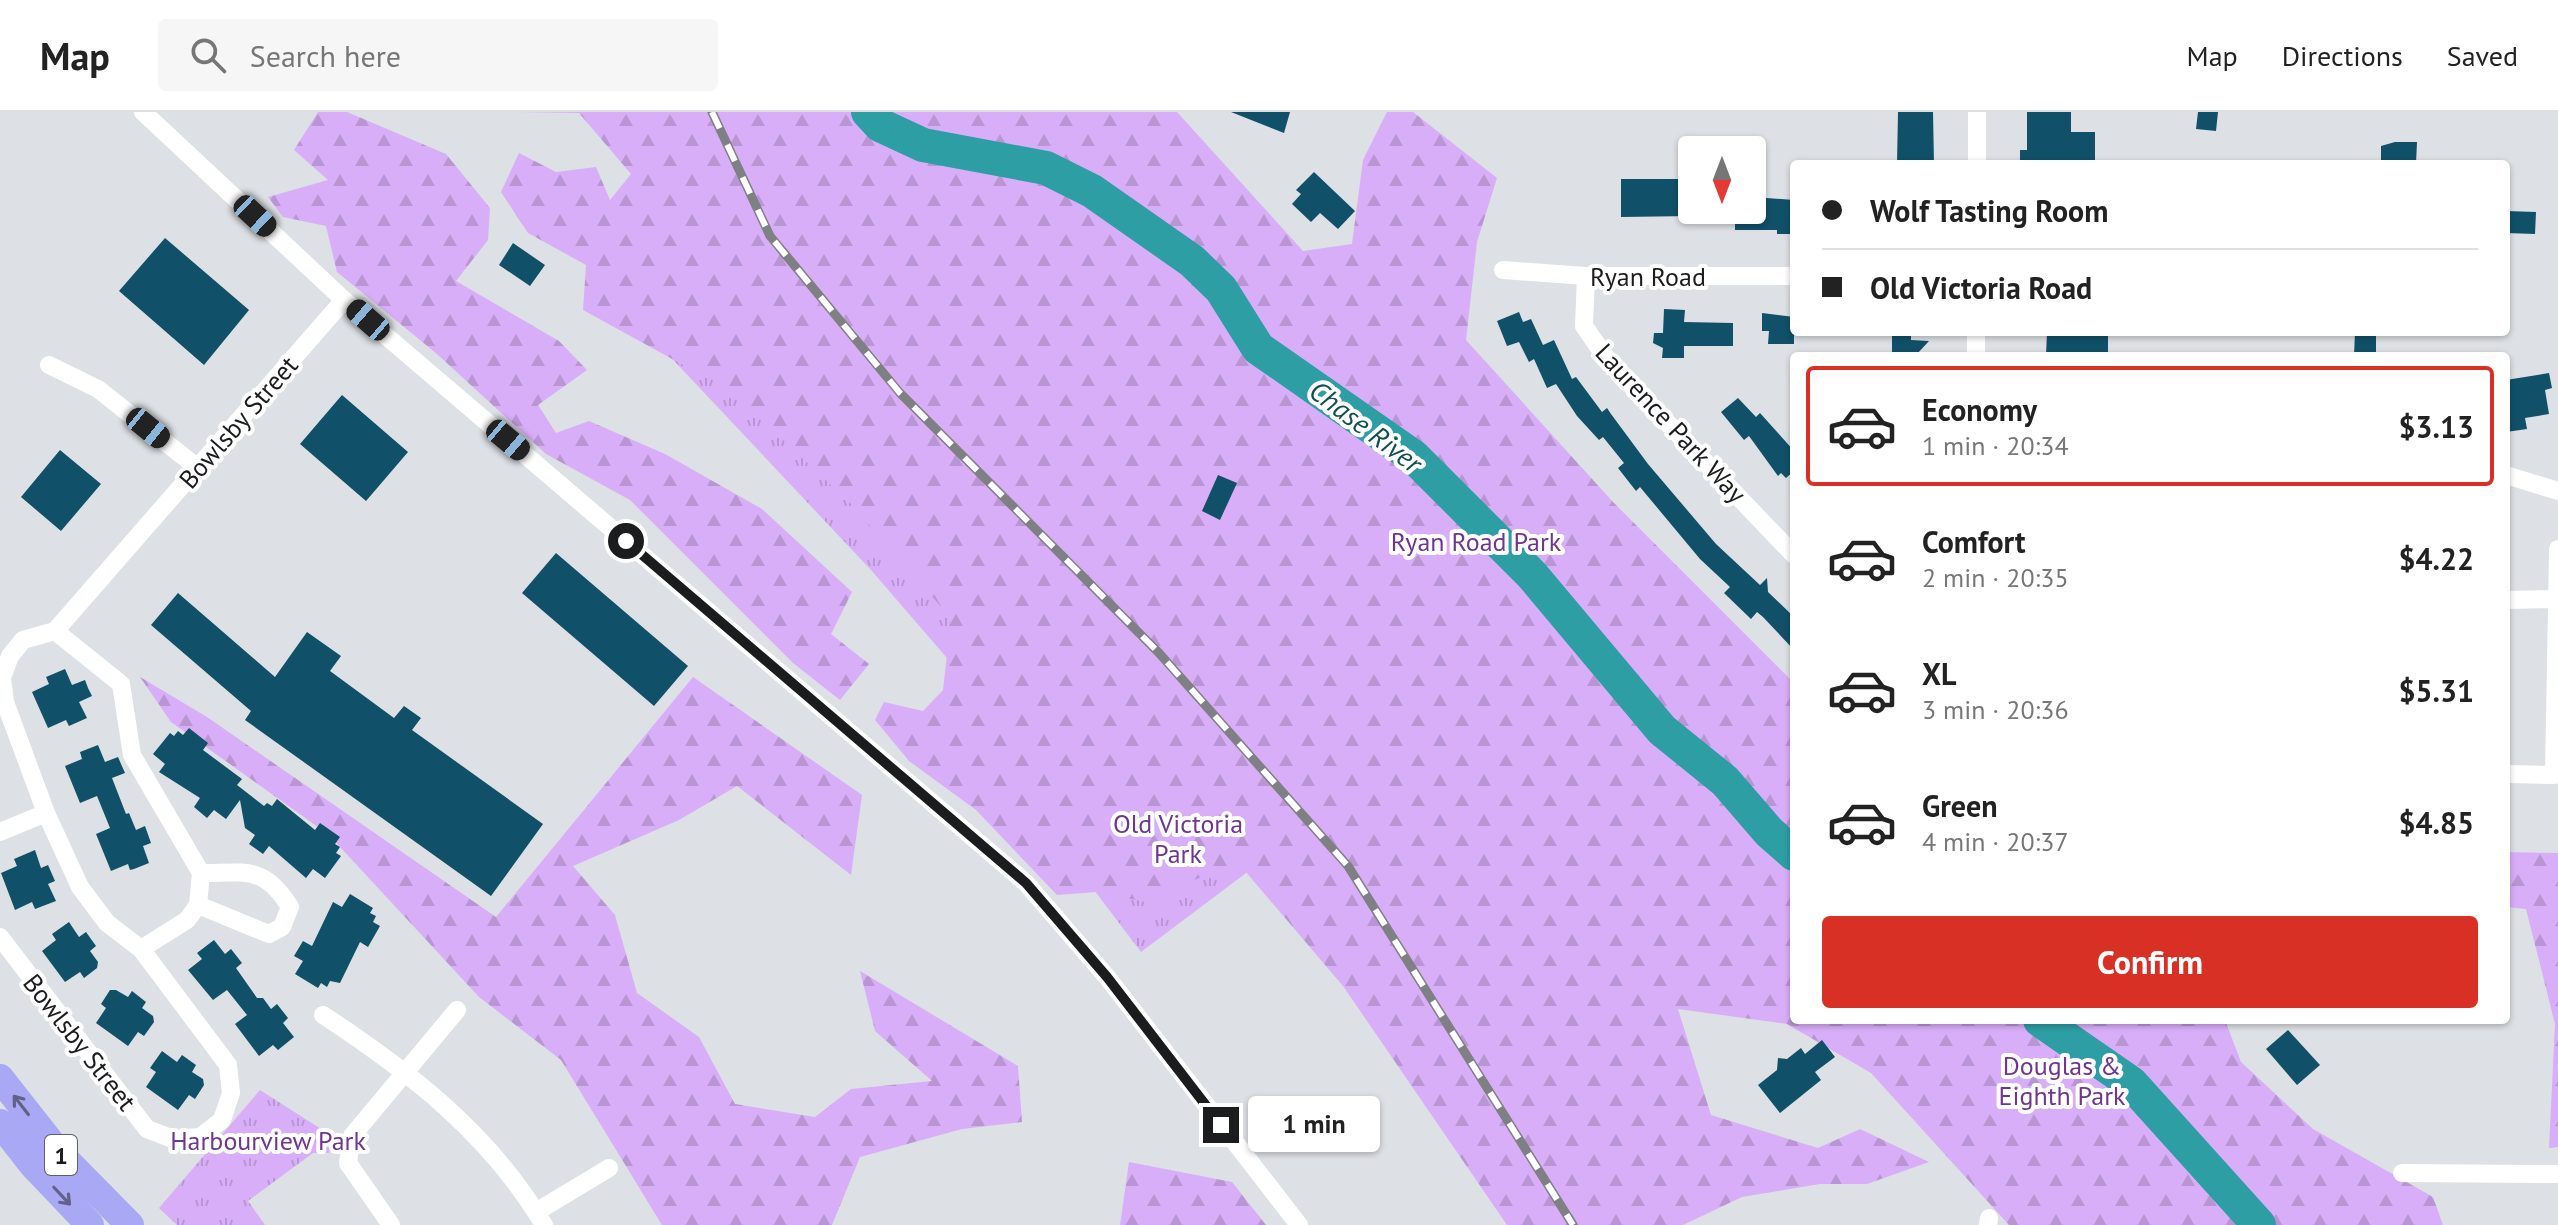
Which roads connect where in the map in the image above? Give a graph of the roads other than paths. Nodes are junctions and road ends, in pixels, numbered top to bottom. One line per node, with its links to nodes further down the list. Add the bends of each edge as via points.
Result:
1 (143, 112): 7 (street)
2 (1977, 112): 3 (street)
3 (1977, 160)
4 (1503, 270): 5 (street, Ryan Road)
5 (1586, 276): 6 (street, Ryan Road); 13 (street, Laurence Park Way, via 1584,326 1609,362)
6 (1790, 276)
7 (344, 300): 9 (street, Bowlsby Street); 36 (street, via 1026,883 1107,977)
8 (49, 365): 9 (street, via 98,389)
9 (198, 468): 16 (street, Bowlsby Street)
10 (2510, 476): 11 (street)
11 (2558, 491)
12 (2558, 549): 14 (street)
13 (1790, 551)
14 (2557, 599): 15 (street); 17 (street, via 2554,775)
15 (2510, 600)
16 (55, 631): 18 (street, Bowlsby Street, via 23,640 2,678 5,702); 20 (street, via 121,684 132,755)
17 (2510, 774)
18 (46, 813): 19 (street); 23 (street, Bowlsby Street, via 80,887 107,923)
19 (0, 832)
20 (201, 873): 21 (street); 21 (street, via 249,873 275,883 290,907 282,927 269,934)
21 (198, 905): 23 (street, via 187,920)
22 (0, 937): 23 (street, Bowlsby Street, via 147,1129 173,1139 200,1137 222,1120 231,1093 228,1065)
23 (141, 949)
24 (457, 1010): 26 (street)
25 (323, 1015): 26 (street)
26 (405, 1072): 32 (street, via 463,1120); 35 (street, via 352,1136 347,1152 353,1175)
27 (0, 1078): 34 (highway, 1, one-way to 27, via 59,1153)
28 (0, 1123): 33 (highway, 1, one-way to 33)
29 (609, 1168): 32 (street)
30 (2402, 1173): 31 (street)
31 (2558, 1174)
32 (540, 1219)
33 (90, 1225)
34 (130, 1225)
35 (391, 1225)
36 (1299, 1225)

